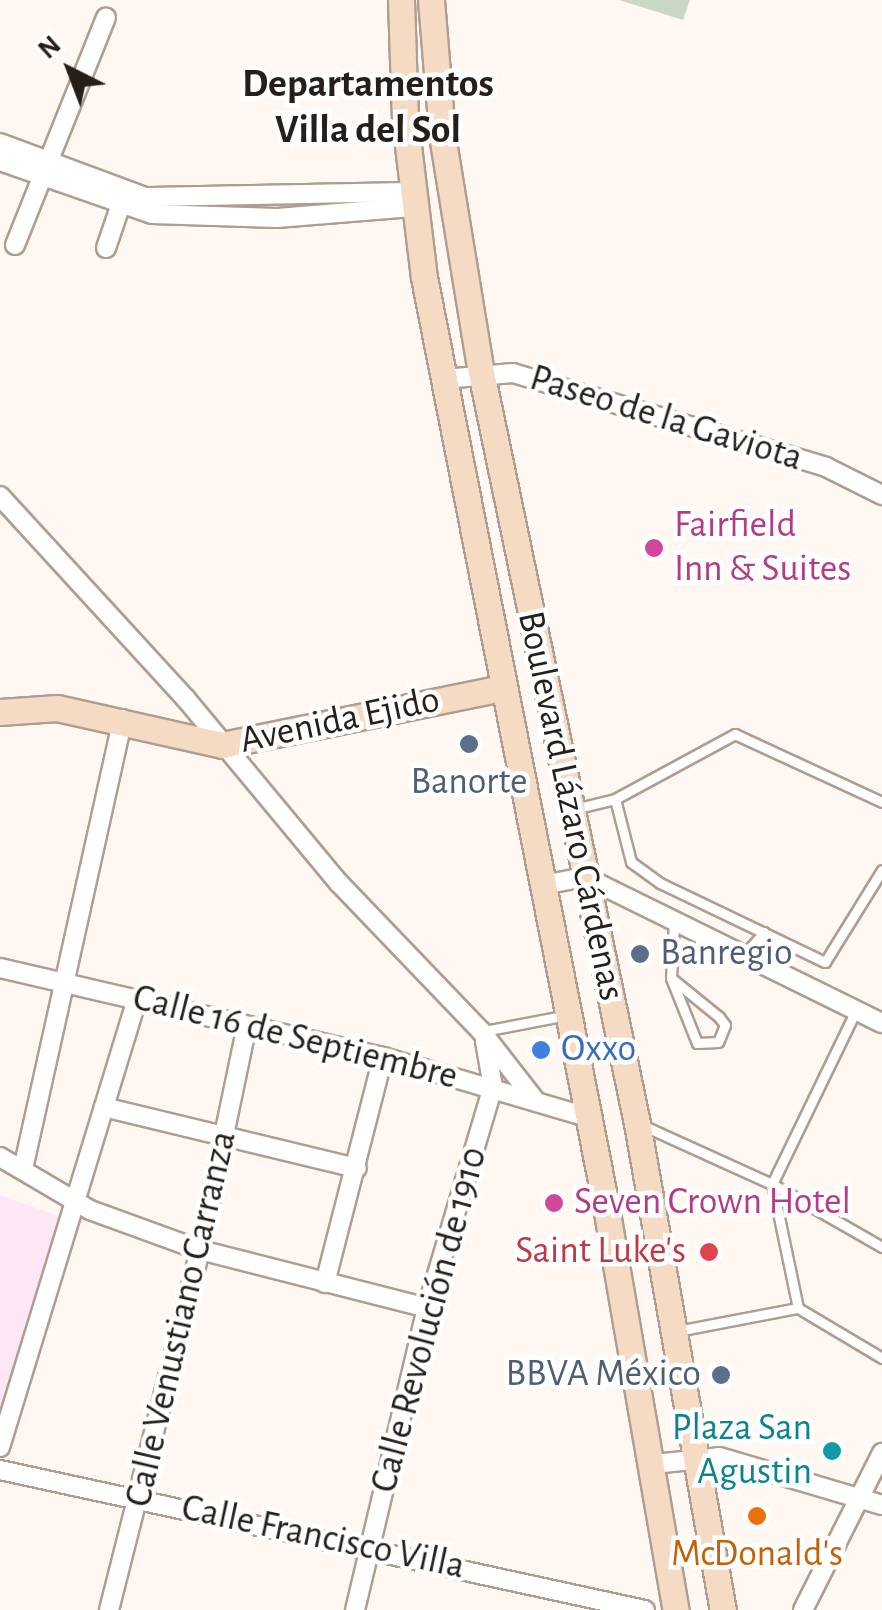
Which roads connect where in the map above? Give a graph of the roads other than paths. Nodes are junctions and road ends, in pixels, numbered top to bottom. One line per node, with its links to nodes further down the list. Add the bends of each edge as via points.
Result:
1 (401, 0): 10 (main road, Boulevard Lázaro Cárdenas)
2 (431, 0): 8 (main road, Boulevard Lázaro Cárdenas)
3 (446, 0): 8 (main road)
4 (106, 17): 7 (street)
5 (0, 143): 7 (street)
6 (0, 161): 7 (street)
7 (46, 169): 9 (street); 11 (street)
8 (451, 198): 13 (main road, Boulevard Lázaro Cárdenas)
9 (122, 200): 10 (street); 12 (street)
10 (412, 200): 14 (main road, Boulevard Lázaro Cárdenas)
11 (16, 245)
12 (106, 248)
13 (481, 372): 14 (street, Paseo de la Gaviota); 15 (street, Paseo de la Gaviota, via 513,373 826,467); 23 (main road, Boulevard Lázaro Cárdenas)
14 (444, 379): 17 (main road, Boulevard Lázaro Cárdenas)
15 (882, 494)
16 (3, 503): 20 (street)
17 (503, 688): 20 (main road, Avenida Ejido); 26 (main road, Boulevard Lázaro Cárdenas)
18 (0, 712): 19 (main road, Avenida Ejido, via 56,708)
19 (122, 719): 20 (main road, Avenida Ejido); 34 (street)
20 (222, 745): 40 (street, via 339,883)
21 (615, 799): 22 (lane, via 735,734); 23 (lane); 28 (lane, via 632,862)
22 (882, 802)
23 (571, 809): 25 (main road, Boulevard Lázaro Cárdenas)
24 (882, 870): 29 (lane, via 830,960)
25 (585, 877): 26 (street); 27 (street); 46 (main road, Boulevard Lázaro Cárdenas)
26 (543, 886): 37 (main road, Boulevard Lázaro Cárdenas)
27 (674, 922): 30 (street); 33 (lane)
28 (764, 932): 29 (lane); 30 (lane)
29 (797, 950): 32 (lane)
30 (745, 954): 32 (street)
31 (0, 968): 34 (street, Calle 16 de Septiembre)
32 (782, 972): 36 (street)
33 (670, 978): 33 (lane, via 719,1017 725,1026 718,1042 697,1043)
34 (69, 984): 35 (street, Calle 16 de Septiembre); 50 (street)
35 (137, 1000): 39 (street, Calle 16 de Septiembre); 44 (street)
36 (856, 1010): 38 (street); 51 (lane)
37 (567, 1015): 40 (lane); 45 (main road, Boulevard Lázaro Cárdenas)
38 (882, 1023)
39 (248, 1026): 41 (street, Calle 16 de Septiembre); 47 (street, Calle Venustiano Carranza)
40 (481, 1031): 42 (street, Calle Revolución de 1910); 43 (street)
41 (383, 1057): 42 (street, Calle 16 de Septiembre); 49 (street)
42 (493, 1087): 43 (street, Calle 16 de Septiembre); 58 (street, Calle Revolución de 1910)
43 (535, 1100): 45 (street, Calle 16 de Septiembre)
44 (104, 1106): 47 (street); 53 (street)
45 (588, 1117): 54 (main road, Boulevard Lázaro Cárdenas)
46 (637, 1123): 51 (lane); 52 (main road, Boulevard Lázaro Cárdenas)
47 (226, 1136): 49 (street); 56 (street, Calle Venustiano Carranza)
48 (0, 1157): 50 (street)
49 (357, 1168): 57 (street)
50 (23, 1169): 53 (street)
51 (772, 1184): 55 (lane); 59 (lane)
52 (650, 1195): 54 (main road, via 627,1216); 60 (main road, Boulevard Lázaro Cárdenas)
53 (72, 1201): 56 (street); 62 (street)
54 (604, 1201): 65 (main road, Boulevard Lázaro Cárdenas)
55 (882, 1247)
56 (200, 1250): 57 (street); 69 (street, Calle Venustiano Carranza)
57 (324, 1282): 58 (street)
58 (427, 1308): 72 (street, Calle Revolución de 1910)
59 (798, 1308): 60 (lane); 61 (lane)
60 (674, 1332): 64 (main road, Boulevard Lázaro Cárdenas)
61 (882, 1358)
62 (0, 1447)
63 (882, 1453): 68 (street)
64 (697, 1457): 65 (street); 67 (main road, Boulevard Lázaro Cárdenas); 68 (street, via 719,1457)
65 (654, 1464): 70 (main road, Boulevard Lázaro Cárdenas)
66 (0, 1470): 69 (street, Calle Francisco Villa)
67 (702, 1494): 70 (main road, via 678,1485); 77 (main road, Boulevard Lázaro Cárdenas)
68 (859, 1498): 71 (street); 78 (street)
69 (140, 1500): 72 (street, Calle Francisco Villa); 73 (street, Calle Venustiano Carranza)
70 (658, 1500): 76 (main road, Boulevard Lázaro Cárdenas)
71 (882, 1505)
72 (373, 1547): 74 (street, Calle Revolución de 1910); 75 (street, Calle Francisco Villa)
73 (109, 1610)
74 (356, 1610)
75 (645, 1610)
76 (676, 1610)
77 (723, 1610)
78 (803, 1610)

